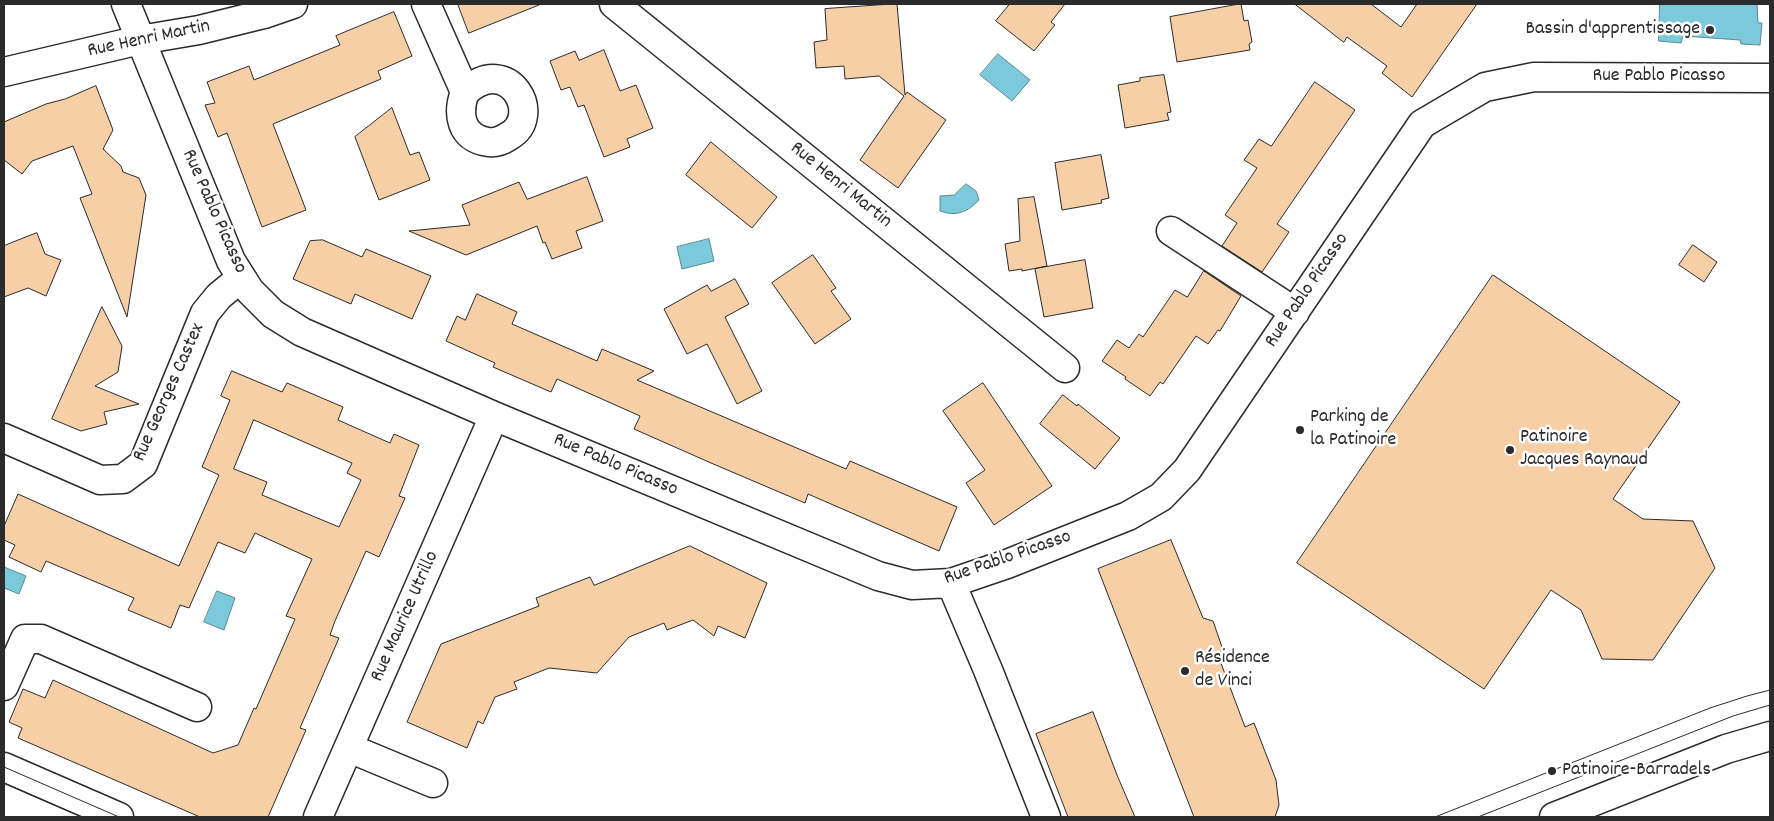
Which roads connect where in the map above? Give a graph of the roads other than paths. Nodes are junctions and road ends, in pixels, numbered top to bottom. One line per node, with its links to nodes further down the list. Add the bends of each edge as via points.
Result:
1 (126, 4): 5 (street, Rue Pablo Picasso)
2 (293, 4): 5 (street, Rue Henri Martin, via 199,30)
3 (426, 4): 8 (street)
4 (614, 4): 12 (street, Rue Henri Martin)
5 (140, 40): 6 (street, Rue Henri Martin); 10 (street, Rue Pablo Picasso, via 231,261)
6 (4, 72)
7 (1770, 78): 11 (street, Rue Pablo Picasso, via 1534,77 1485,87 1422,124)
8 (465, 92)
9 (1171, 232): 11 (street)
10 (241, 278): 13 (street, Rue Pablo Picasso, via 273,314 302,332); 14 (street, Rue Georges Castex, via 205,313 143,464 123,479 100,480)
11 (1288, 321): 15 (street, Rue Pablo Picasso, via 1187,470 1161,497 1128,516)
12 (1065, 368)
13 (494, 416): 15 (street, Rue Pablo Picasso, via 878,576 912,585); 19 (street, Rue Maurice Utrillo)
14 (4, 438)
15 (951, 583): 26 (street)
16 (4, 686): 17 (street, via 25,640 41,639)
17 (198, 707)
18 (1770, 736): 27 (street, via 1726,749)
19 (348, 748): 22 (street); 25 (street, Rue Maurice Utrillo)
20 (4, 767): 24 (street)
21 (4, 783): 23 (street)
22 (433, 783)
23 (82, 817)
24 (120, 817)
25 (318, 817)
26 (1046, 817)
27 (1554, 817)

